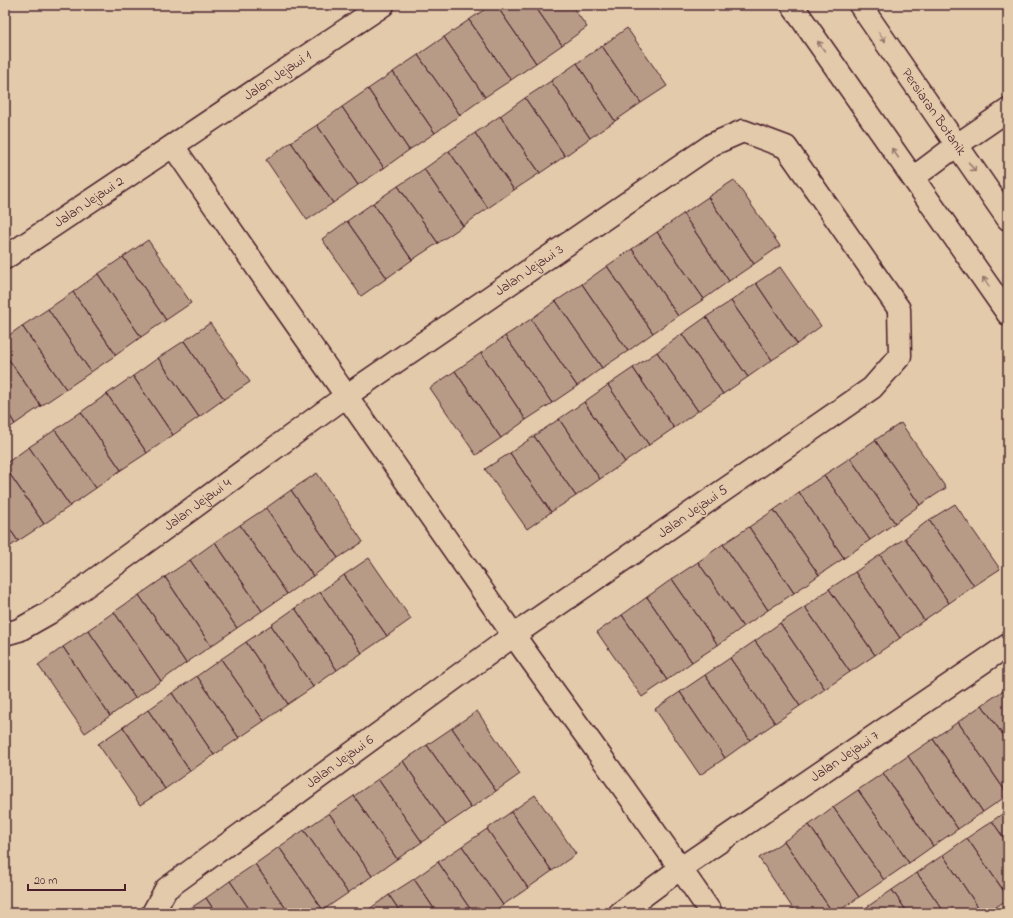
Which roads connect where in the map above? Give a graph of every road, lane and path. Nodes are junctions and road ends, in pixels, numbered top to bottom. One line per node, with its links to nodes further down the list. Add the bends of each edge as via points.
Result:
1 (383, 5): 6 (street, Jalan Jejawi 1)
2 (792, 5): 7 (street, one-way to 2)
3 (860, 5): 5 (street, Persiaran Botanik, one-way to 5)
4 (1008, 110): 5 (street)
5 (957, 144): 7 (street); 8 (street, Persiaran Botanik, one-way to 8)
6 (173, 146): 9 (street, Jalan Jejawi 2); 12 (street)
7 (913, 178): 10 (street, one-way to 7)
8 (1008, 219)
9 (5, 258)
10 (1008, 314)
11 (872, 388): 12 (street, Jalan Jejawi 3, via 900,356 899,309 786,147 743,130 713,144); 14 (street, Jalan Jejawi 5)
12 (346, 396): 13 (street, Jalan Jejawi 4, via 49,613 19,630); 14 (street)
13 (5, 634)
14 (514, 635): 16 (street); 17 (street, Jalan Jejawi 6, via 166,889)
15 (1008, 645): 16 (street, Jalan Jejawi 7)
16 (681, 868): 18 (street, Jalan Jejawi 7); 19 (street)
17 (153, 913)
18 (620, 913)
19 (711, 913)

